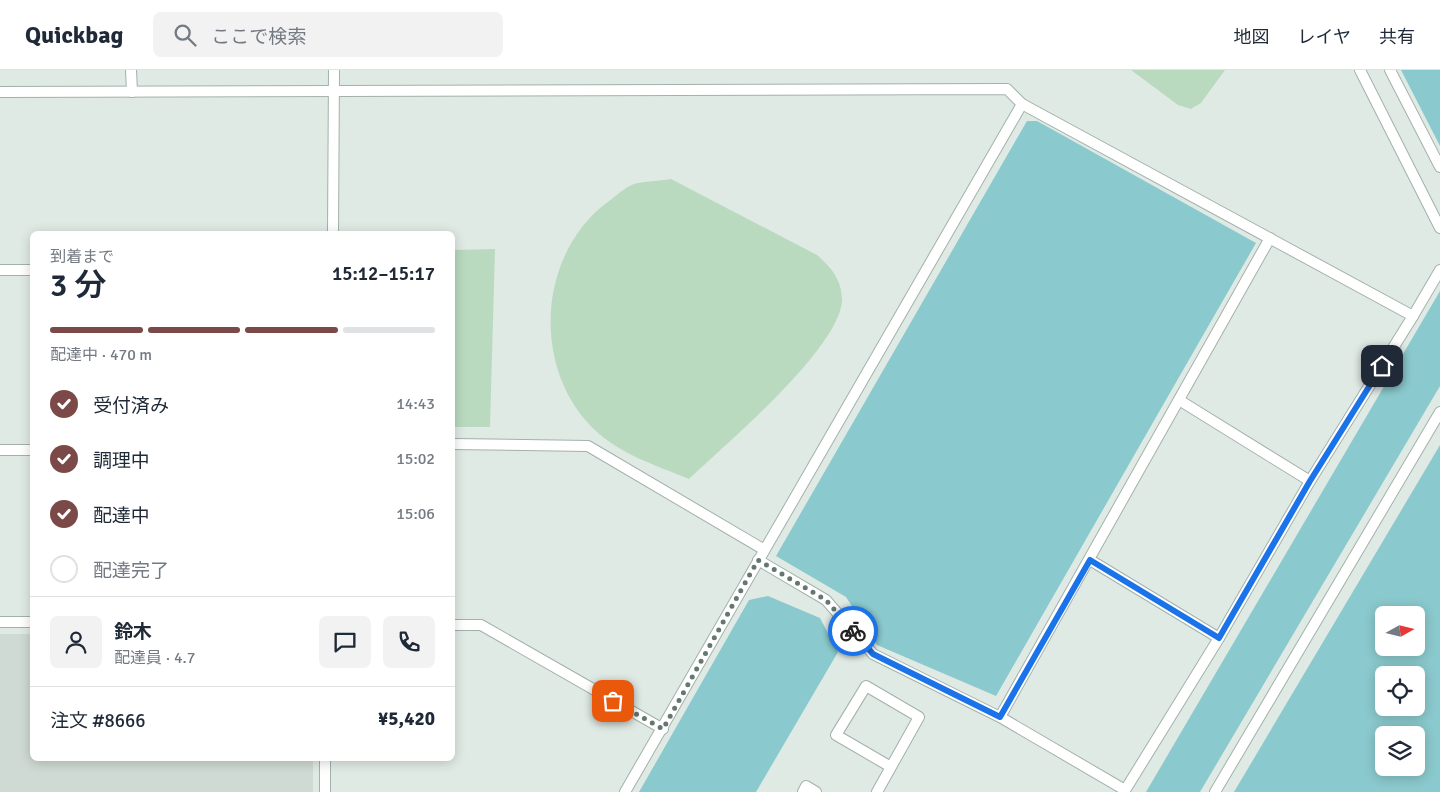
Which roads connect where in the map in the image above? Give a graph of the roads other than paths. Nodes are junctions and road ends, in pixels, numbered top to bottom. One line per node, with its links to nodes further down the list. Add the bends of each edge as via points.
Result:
1 (131, 70): 7 (street)
2 (334, 70): 5 (street)
3 (1360, 70): 10 (street)
4 (1390, 70): 9 (street)
5 (334, 90): 7 (street); 8 (street, via 1007,88); 11 (street)
6 (0, 92): 7 (street)
7 (132, 92)
8 (1022, 104): 12 (street); 23 (street)
9 (1440, 167)
10 (1440, 228)
11 (333, 231)
12 (1270, 238): 16 (street); 17 (street)
13 (0, 270): 14 (street)
14 (30, 270)
15 (1440, 270): 16 (street)
16 (1413, 316): 22 (street)
17 (1179, 400): 22 (street); 25 (street)
18 (1440, 412): 40 (street)
19 (455, 444): 23 (street, via 588,446)
20 (0, 450): 21 (street)
21 (30, 450)
22 (1310, 481): 29 (street)
23 (763, 549): 24 (street)
24 (758, 560): 30 (street, via 826,600 873,654); 31 (street)
25 (1090, 560): 29 (street); 30 (street)
26 (0, 622): 27 (street)
27 (30, 622)
28 (455, 625): 31 (street, via 481,625)
29 (1219, 638): 34 (street)
30 (1000, 717): 34 (street)
31 (663, 729): 36 (street)
32 (325, 761): 35 (street)
33 (891, 767): 33 (street, via 836,736 866,686 919,717); 39 (street)
34 (1124, 791)
35 (325, 792)
36 (625, 792)
37 (803, 792): 38 (street, via 806,786)
38 (816, 792)
39 (877, 792)
40 (1215, 792)

